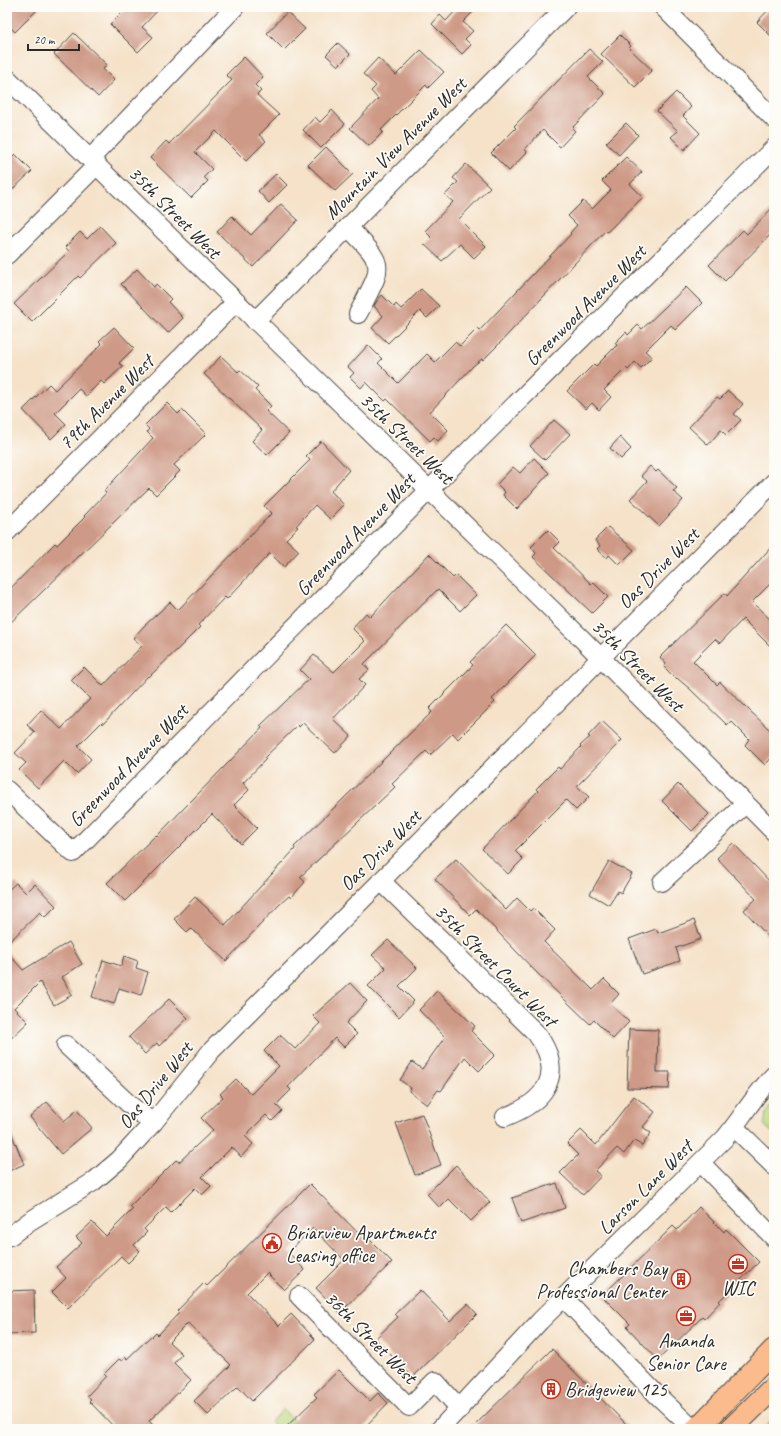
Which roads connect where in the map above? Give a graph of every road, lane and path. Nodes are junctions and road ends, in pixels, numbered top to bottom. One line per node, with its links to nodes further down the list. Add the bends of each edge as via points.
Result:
1 (235, 7): 7 (street)
2 (566, 7): 8 (street, Mountain View Avenue West)
3 (663, 7): 5 (street)
4 (7, 78): 7 (street, 35th Street West)
5 (774, 119)
6 (774, 148): 14 (street, Greenwood Avenue West)
7 (93, 162): 9 (street); 10 (street, 35th Street West)
8 (348, 226): 11 (street, via 371,250 379,269); 12 (street, Mountain View Avenue West)
9 (7, 255)
10 (236, 302): 12 (street, 35th Street West); 15 (street, 79th Avenue West)
11 (358, 314)
12 (255, 321): 14 (street, 35th Street West)
13 (774, 482): 16 (street, Oas Drive West)
14 (429, 490): 16 (street, 35th Street West, via 581,638); 17 (street, Greenwood Avenue West, via 73,853)
15 (7, 532)
16 (599, 659): 18 (street, 35th Street West); 20 (street, Oas Drive West)
17 (7, 790)
18 (745, 804): 19 (street, 35th Street West); 21 (street)
19 (772, 825)
20 (381, 881): 24 (street, 35th Street Court West, via 532,1029 547,1049 551,1071 544,1089 527,1108); 25 (street, Oas Drive West, via 210,1051)
21 (662, 882)
22 (66, 1045): 25 (street, via 130,1105)
23 (774, 1075): 26 (street, Larson Lane West, via 761,1088)
24 (505, 1117)
25 (154, 1123): 29 (street, Oas Drive West, via 119,1160 93,1182)
26 (734, 1127): 27 (street, Larson Lane West); 28 (street)
27 (701, 1163): 30 (street); 32 (street, Larson Lane West)
28 (774, 1166)
29 (10, 1236)
30 (774, 1238)
31 (299, 1296): 35 (street, 36th Street West, via 409,1407 435,1381)
32 (564, 1298): 35 (street, Larson Lane West); 37 (street)
33 (774, 1350): 38 (main road)
34 (774, 1387): 39 (main road)
35 (460, 1409): 36 (street, Larson Lane West)
36 (440, 1429)
37 (693, 1429)
38 (697, 1429)
39 (731, 1429)

